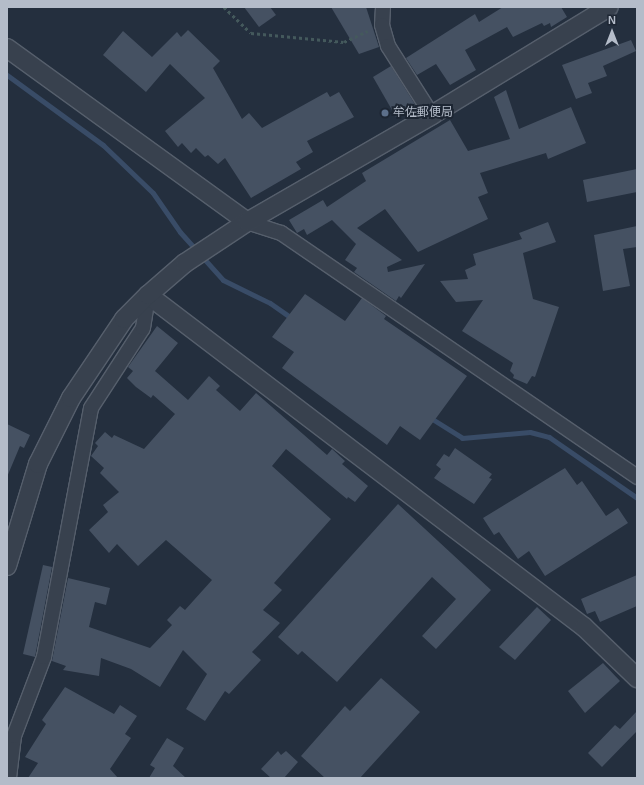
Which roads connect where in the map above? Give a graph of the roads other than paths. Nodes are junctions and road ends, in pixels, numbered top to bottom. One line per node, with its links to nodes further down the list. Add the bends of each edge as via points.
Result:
1 (383, 7): 4 (street, via 382,25 388,46)
2 (609, 7): 4 (street)
3 (7, 48): 5 (street)
4 (432, 116): 5 (street)
5 (247, 222): 6 (street, via 185,263); 7 (street, via 281,233)
6 (148, 295): 8 (street, via 124,319 71,398 38,464); 9 (street, via 584,627); 10 (street, via 143,328 91,408 44,657 14,736)
7 (637, 477)
8 (7, 566)
9 (637, 678)
10 (9, 778)

